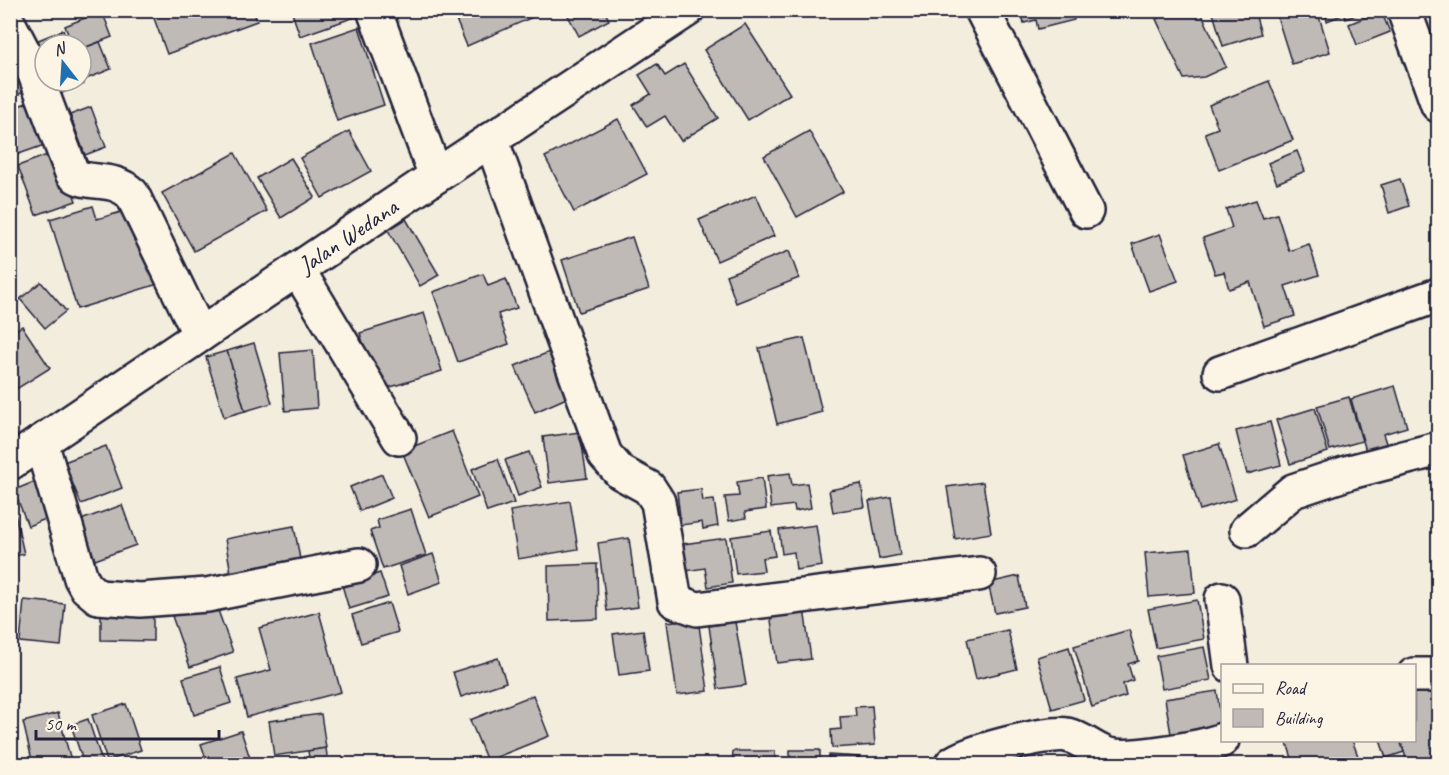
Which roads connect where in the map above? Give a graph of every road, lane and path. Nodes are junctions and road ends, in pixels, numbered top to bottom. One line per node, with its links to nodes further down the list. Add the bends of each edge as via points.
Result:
1 (374, 10): 8 (street)
2 (687, 10): 7 (street, Jalan Wedana)
3 (982, 10): 9 (street)
4 (1404, 10): 6 (street)
5 (10, 26): 12 (street, via 35,74 72,173 80,178 119,183 132,194)
6 (1438, 100)
7 (491, 139): 8 (street, Jalan Wedana); 20 (street, via 605,455 620,472 649,488 658,502 675,601 697,609)
8 (436, 176): 10 (street, Jalan Wedana)
9 (1086, 211)
10 (298, 270): 12 (street, Jalan Wedana); 14 (street)
11 (1438, 295): 13 (street)
12 (200, 335): 15 (street, Jalan Wedana)
13 (1220, 373)
14 (399, 438)
15 (41, 442): 17 (street, Jalan Wedana); 19 (street, via 81,578 98,597 140,600 207,595)
16 (1438, 449): 18 (street, via 1302,487)
17 (10, 463)
18 (1247, 530)
19 (359, 565)
20 (979, 574)
21 (1222, 599): 22 (street)
22 (1231, 664)
23 (1416, 675): 24 (street)
24 (1438, 675)
25 (1221, 740): 26 (street)
26 (1109, 760): 27 (street, via 1082,740 1065,734 966,756)
27 (952, 765)

